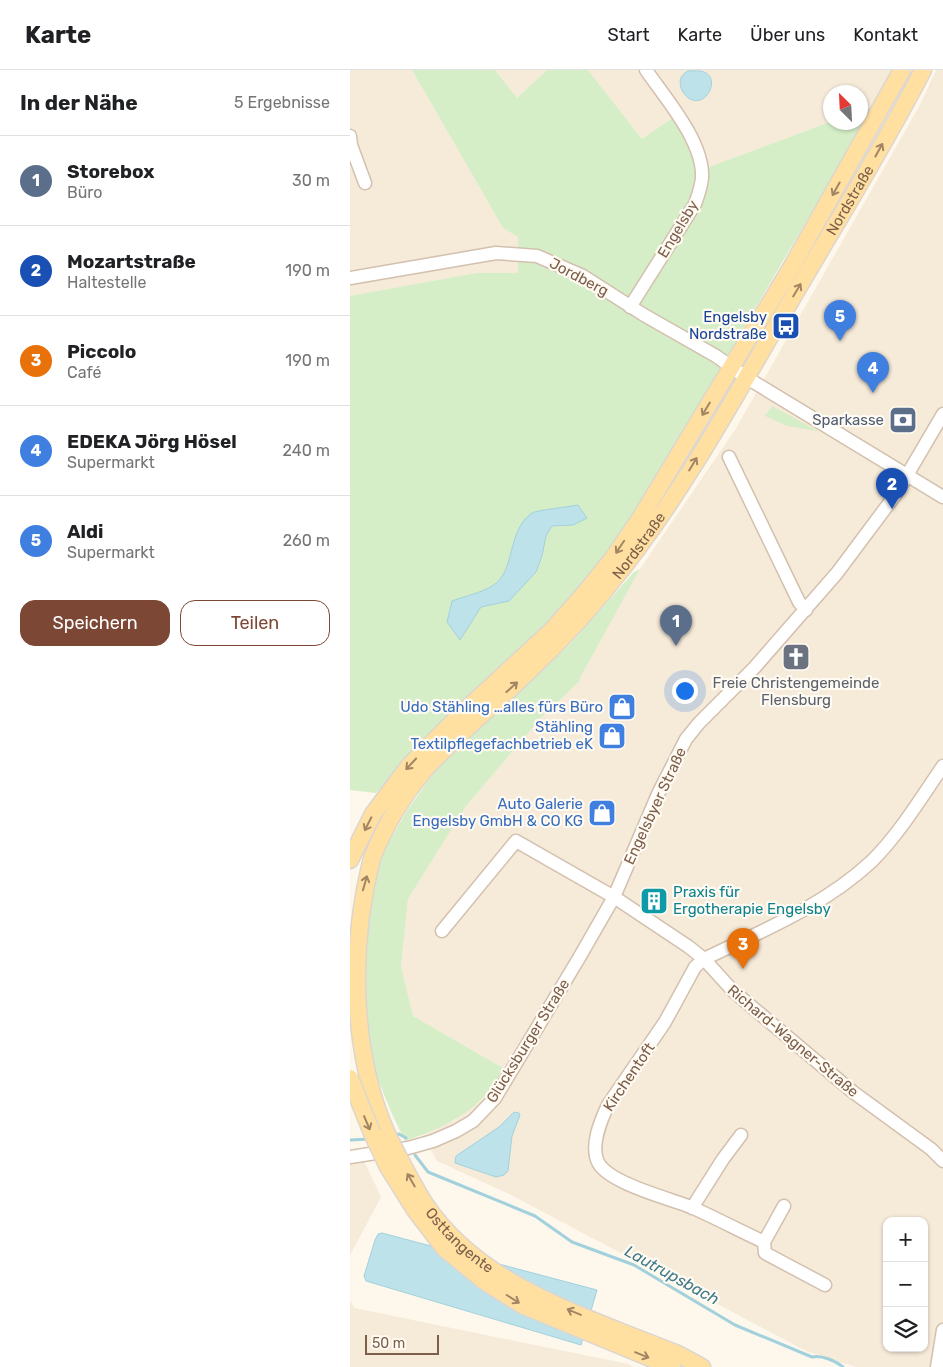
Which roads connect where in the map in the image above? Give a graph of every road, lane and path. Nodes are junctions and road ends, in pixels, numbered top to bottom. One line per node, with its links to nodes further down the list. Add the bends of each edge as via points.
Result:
1 (646, 70): 7 (street, Engelsby, via 690,136 702,177 695,204)
2 (902, 70): 8 (main road, Nordstraße, one-way to 8, via 791,268)
3 (923, 70): 9 (main road, Nordstraße, one-way to 3)
4 (350, 136): 5 (street)
5 (365, 183)
6 (350, 278): 7 (street, Jordberg, via 496,253 537,256 583,276)
7 (630, 306): 8 (street, Jordberg)
8 (731, 367): 9 (street, Jordberg); 16 (main road, Nordstraße, one-way to 16, via 613,558 551,631 409,766 373,814)
9 (747, 378): 12 (street, Jordberg); 20 (main road, Nordstraße, one-way to 9, via 353,948 360,900 372,859 392,816 423,771 562,639 625,565 668,506)
10 (943, 414): 12 (street, Engelsbyer Straße)
11 (729, 457): 14 (street, via 799,602)
12 (908, 475): 13 (street, Jordberg); 14 (street, Engelsbyer Straße)
13 (943, 497)
14 (806, 610): 17 (street, Engelsbyer Straße, via 686,739 658,794)
15 (943, 766): 19 (street, via 891,839 836,890)
16 (350, 860)
17 (614, 897): 18 (street, Richard-Wagner-Straße, via 516,841); 19 (street, Richard-Wagner-Straße); 23 (street, Glücksburger Straße, via 510,1075 486,1109 473,1121 434,1141)
18 (442, 931)
19 (704, 959): 24 (street, Richard-Wagner-Straße, via 740,997 853,1092); 26 (street, Kirchentoft, via 695,967 665,1022 608,1105 596,1144 599,1163 612,1176)
20 (352, 993): 30 (main road, Osttangente, one-way to 20, bridge, via 493,1272 455,1240 426,1205 387,1134 372,1094 358,1041)
21 (350, 1078): 30 (main road, Osttangente, one-way to 30, bridge, via 388,1167 444,1248 484,1281 522,1305)
22 (741, 1135): 26 (street)
23 (350, 1157)
24 (943, 1161)
25 (784, 1206): 27 (street)
26 (692, 1208): 27 (street, Kirchentoft)
27 (764, 1242): 28 (street, Kirchentoft, via 765,1253)
28 (825, 1285)
29 (943, 1330): 33 (street)
30 (616, 1337): 31 (main road, Osttangente, one-way to 31); 32 (main road, Osttangente, via 678,1354)
31 (672, 1367)
32 (702, 1367)
33 (937, 1367)

